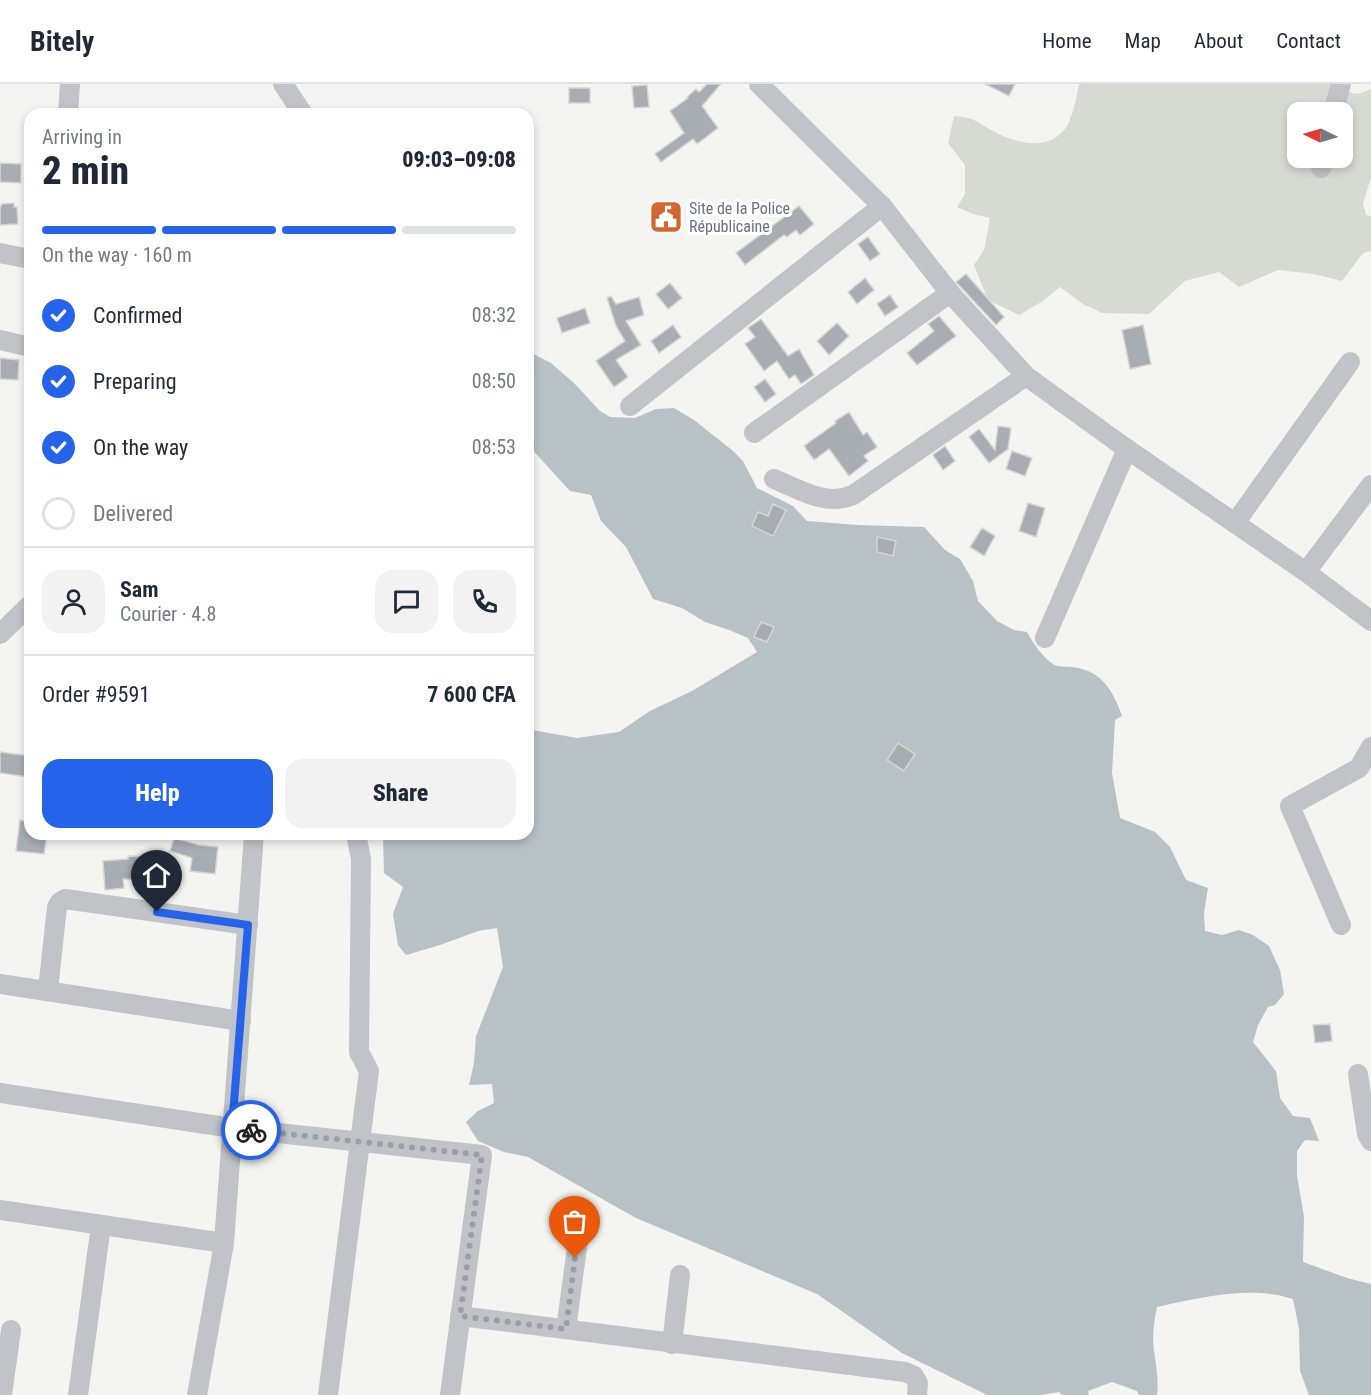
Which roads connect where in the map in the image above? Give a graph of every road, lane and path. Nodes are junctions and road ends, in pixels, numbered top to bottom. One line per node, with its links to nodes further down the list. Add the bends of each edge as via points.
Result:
1 (70, 84): 6 (street)
2 (283, 84): 7 (street)
3 (759, 84): 8 (street)
4 (1341, 84): 5 (street)
5 (1336, 102)
6 (68, 108)
7 (299, 108)
8 (882, 206): 9 (street); 14 (street)
9 (950, 293): 13 (street); 15 (street)
10 (0, 340): 11 (street)
11 (24, 346)
12 (1350, 362): 19 (street)
13 (1026, 376): 16 (street); 17 (street, via 844,499 822,499)
14 (630, 406)
15 (754, 433)
16 (1127, 449): 19 (street); 24 (street)
17 (774, 479)
18 (1371, 485): 20 (street)
19 (1235, 523): 20 (street)
20 (1306, 572): 22 (street)
21 (24, 611): 23 (street)
22 (1371, 621)
23 (0, 634)
24 (1045, 638)
25 (1371, 747): 29 (street, via 1359,768 1290,806)
26 (254, 840): 28 (street)
27 (357, 840): 37 (street, via 362,859 359,1052 369,1071)
28 (248, 925): 31 (street, via 65,899 57,907); 32 (street)
29 (1341, 925)
30 (0, 984): 31 (street)
31 (48, 990): 32 (street)
32 (241, 1020): 35 (street)
33 (1358, 1074): 36 (street)
34 (0, 1093): 35 (street)
35 (232, 1128): 37 (street); 41 (street)
36 (1371, 1141)
37 (360, 1142): 43 (street, via 482,1155); 50 (street)
38 (0, 1210): 40 (street)
39 (582, 1211): 44 (street)
40 (101, 1225): 41 (street); 48 (street)
41 (224, 1243): 49 (street)
42 (680, 1275): 46 (street)
43 (460, 1316): 44 (street); 51 (street)
44 (566, 1329): 46 (street)
45 (11, 1330): 47 (street)
46 (672, 1344): 52 (street, via 905,1372 918,1383)
47 (2, 1395)
48 (78, 1395)
49 (197, 1395)
50 (328, 1395)
51 (450, 1395)
52 (916, 1395)

